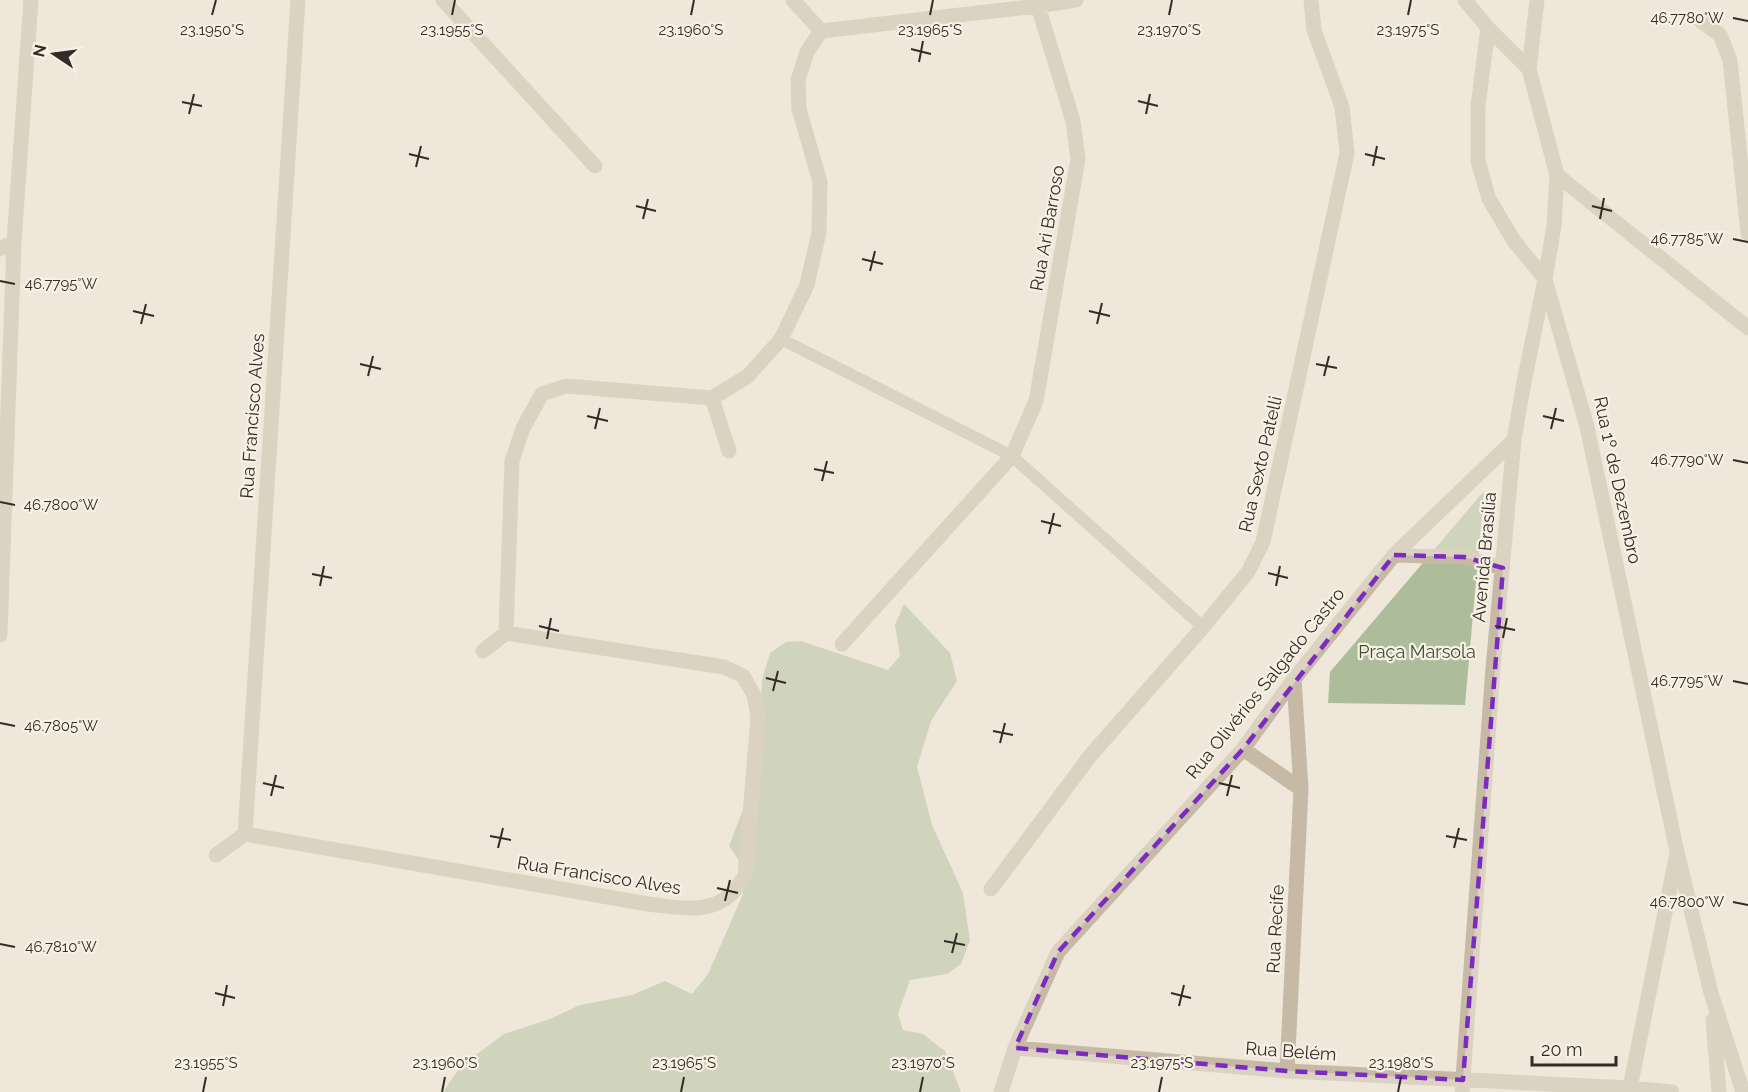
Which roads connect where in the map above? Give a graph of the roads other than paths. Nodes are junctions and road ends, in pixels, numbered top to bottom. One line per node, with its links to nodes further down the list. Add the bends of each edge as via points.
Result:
1 (31, 0): 17 (street)
2 (298, 0): 36 (street, Rua Francisco Alves)
3 (443, 0): 14 (street)
4 (793, 0): 12 (street)
5 (1076, 0): 9 (street)
6 (1311, 0): 28 (street, Rua Sexto Patelli, via 1314,30 1342,107 1347,153 1263,542 1248,572)
7 (1465, 0): 11 (street)
8 (1537, 0): 13 (street)
9 (1038, 6): 12 (street); 25 (street, Rua Ari Barroso, via 1073,121 1078,159 1036,400)
10 (1701, 21): 16 (street, via 1720,35 1731,60)
11 (1488, 28): 13 (street); 19 (street, via 1478,106 1478,162 1488,199 1514,241)
12 (821, 31): 21 (street, via 807,52 798,80 799,109 820,182 819,232 807,285)
13 (1529, 69): 15 (street, Rua 1º de Dezembro)
14 (595, 166)
15 (1557, 175): 19 (street, Rua 1º de Dezembro); 20 (street)
16 (1748, 233)
17 (14, 242): 18 (street); 30 (street)
18 (0, 249)
19 (1545, 279): 23 (street, Avenida Brasília); 37 (street, Rua 1º de Dezembro, via 1587,427)
20 (1748, 328)
21 (781, 339): 22 (street, via 748,376); 25 (lane)
22 (711, 398): 24 (street); 29 (street, via 566,386 542,394 523,428 513,461)
23 (1514, 440): 26 (street, Rua Olivérios Salgado Castro); 27 (street, Avenida Brasília)
24 (729, 451)
25 (1012, 456): 28 (lane); 31 (street, Rua Ari Barroso)
26 (1394, 555): 27 (street, via 1464,557); 33 (street, Rua Olivérios Salgado Castro)
27 (1503, 568): 43 (street, Avenida Brasília)
28 (1203, 627): 39 (street, Rua Sexto Patelli, via 1090,756)
29 (506, 633): 32 (street); 36 (street, Rua Francisco Alves, via 724,667 743,676 754,695 758,716 745,876 730,895 712,906 688,909 648,904)
30 (0, 636)
31 (842, 644)
32 (483, 651)
33 (1294, 679): 34 (street, Rua Olivérios Salgado Castro); 35 (street, Rua Recife)
34 (1242, 749): 35 (street); 41 (street, Rua Olivérios Salgado Castro, via 1058,952)
35 (1301, 789): 42 (street, Rua Recife)
36 (245, 834): 38 (street)
37 (1677, 852): 40 (street, Rua 1º de Dezembro); 44 (street)
38 (216, 855)
39 (991, 889)
40 (1711, 993): 47 (street, Rua 1º de Dezembro); 48 (street, Rua 1º de Dezembro)
41 (1015, 1048): 42 (street, Rua Belém); 45 (street, Rua Olivérios Salgado Castro)
42 (1287, 1071): 43 (street, Rua Belém)
43 (1462, 1086): 44 (street, Rua Belém)
44 (1630, 1088): 46 (street, Rua Belém)
45 (1001, 1092)
46 (1672, 1092)
47 (1719, 1092)
48 (1743, 1092)

